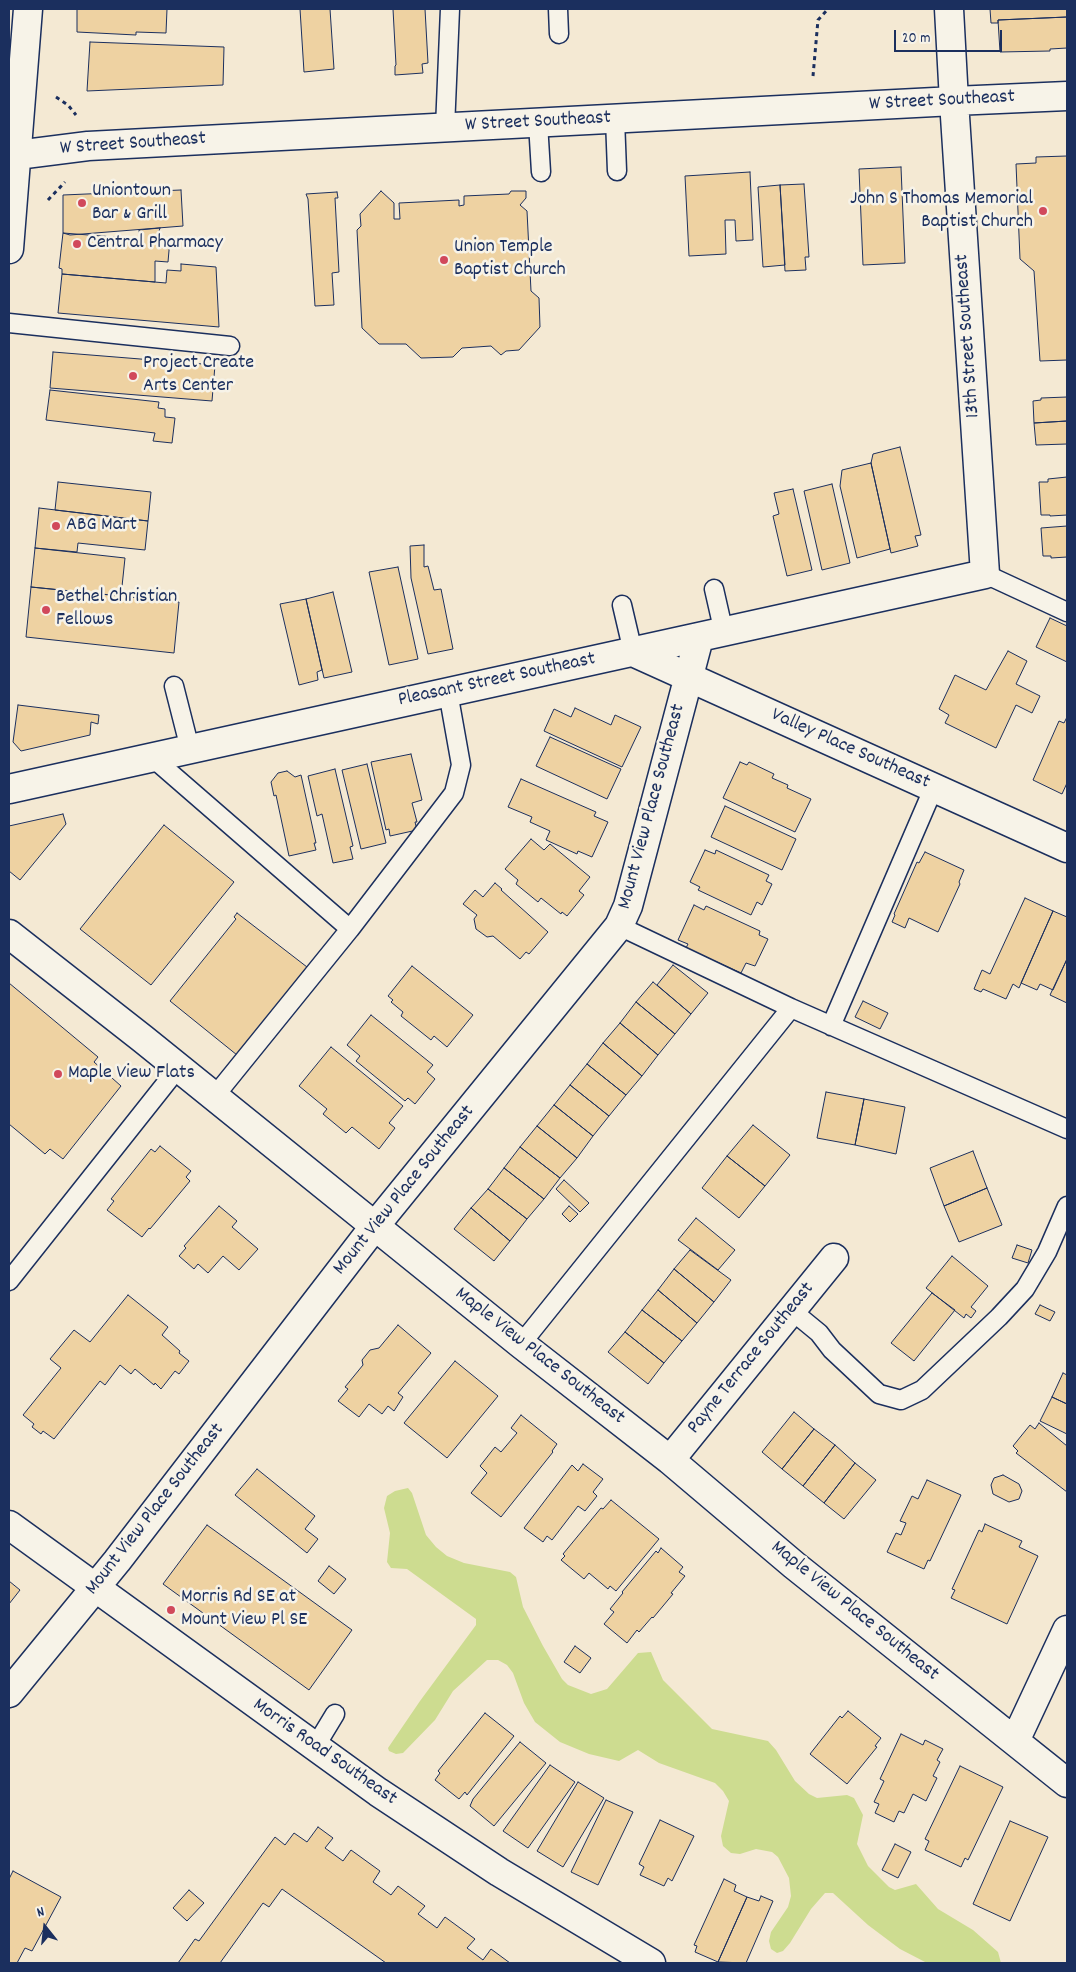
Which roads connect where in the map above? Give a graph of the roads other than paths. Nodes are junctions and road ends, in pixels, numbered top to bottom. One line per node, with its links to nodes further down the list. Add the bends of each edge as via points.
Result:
1 (28, 9): 11 (street)
2 (450, 9): 10 (lane)
3 (558, 9): 5 (lane)
4 (949, 9): 7 (street, 13th Street Southeast)
5 (559, 34)
6 (1067, 96): 7 (street, W Street Southeast)
7 (954, 101): 8 (street, W Street Southeast); 17 (street, 13th Street Southeast)
8 (615, 119): 9 (street, W Street Southeast); 12 (lane)
9 (538, 123): 10 (street, W Street Southeast); 13 (lane)
10 (445, 128): 11 (street, W Street Southeast, via 88,146)
11 (13, 155): 14 (street)
12 (616, 171)
13 (541, 172)
14 (9, 249)
15 (9, 323): 16 (lane)
16 (230, 346)
17 (985, 574): 20 (lane); 21 (street, Pleasant Street Southeast)
18 (714, 589): 21 (lane)
19 (622, 605): 22 (lane)
20 (1067, 612)
21 (711, 635): 22 (street, Pleasant Street Southeast); 23 (street, Mount View Place Southeast)
22 (633, 652): 23 (street, Valley Place Southeast); 25 (street, Pleasant Street Southeast)
23 (688, 676): 28 (street, Valley Place Southeast); 31 (street, Mount View Place Southeast)
24 (174, 686): 26 (lane)
25 (448, 692): 26 (street, Pleasant Street Southeast); 32 (lane, via 461,765 454,793)
26 (190, 749): 27 (street, Pleasant Street Southeast)
27 (153, 758): 29 (street, Pleasant Street Southeast); 32 (lane)
28 (934, 788): 30 (street, Valley Place Southeast); 35 (lane)
29 (9, 789)
30 (1067, 848)
31 (620, 926): 34 (lane); 40 (street, Mount View Place Southeast)
32 (350, 929): 37 (lane)
33 (9, 934): 36 (street, Maple View Place Southeast)
34 (791, 1008): 35 (lane); 44 (lane)
35 (830, 1026): 38 (lane)
36 (178, 1068): 37 (street, Maple View Place Southeast); 42 (lane)
37 (214, 1097): 40 (street, Maple View Place Southeast)
38 (1067, 1128)
39 (1067, 1206): 43 (lane, via 1026,1289 922,1390 901,1400 879,1394 832,1350 819,1333)
40 (374, 1227): 44 (street, Maple View Place Southeast); 47 (street, Mount View Place Southeast)
41 (834, 1258): 43 (street, Payne Terrace Southeast)
42 (9, 1281)
43 (791, 1310): 45 (street, Payne Terrace Southeast)
44 (522, 1344): 45 (street, Maple View Place Southeast)
45 (670, 1460): 51 (street, Maple View Place Southeast, via 794,1565)
46 (9, 1526): 47 (street, Morris Road Southeast)
47 (95, 1588): 49 (street, Mount View Place Southeast); 52 (street, Morris Road Southeast)
48 (1067, 1630): 51 (street)
49 (9, 1694)
50 (335, 1714): 52 (lane)
51 (1015, 1741): 53 (street, Maple View Place Southeast)
52 (314, 1747): 54 (street, Morris Road Southeast, via 499,1872)
53 (1067, 1783)
54 (651, 1963)

